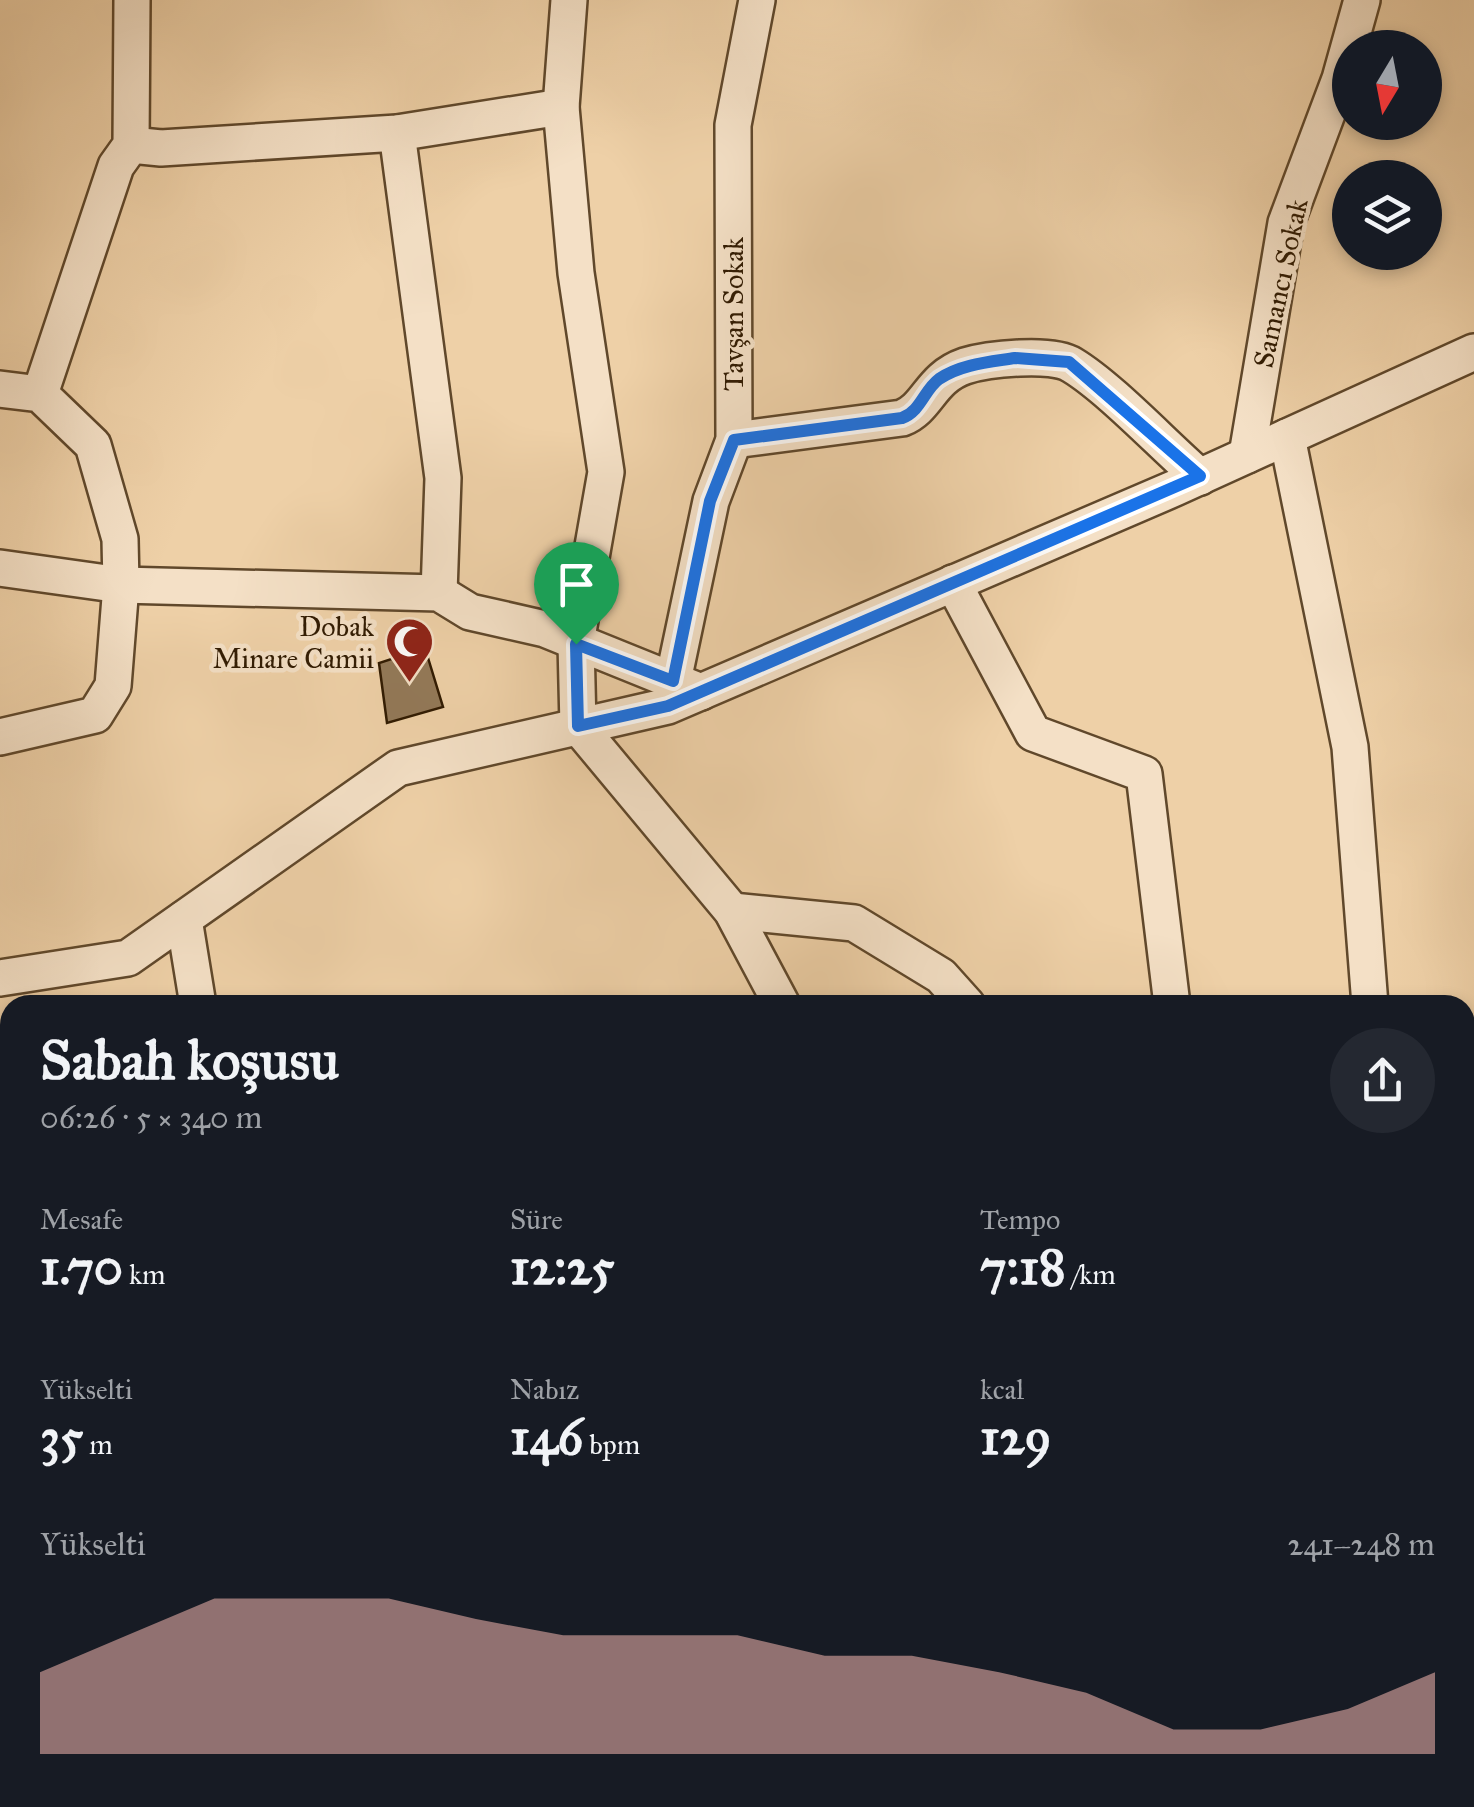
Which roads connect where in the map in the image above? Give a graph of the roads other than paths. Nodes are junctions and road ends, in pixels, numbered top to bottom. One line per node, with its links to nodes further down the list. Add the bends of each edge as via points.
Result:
1 (132, 0): 7 (street)
2 (568, 0): 5 (street)
3 (757, 0): 12 (street, Tavşan Sokak, via 733,125)
4 (1362, 0): 13 (street, Samancı Sokak, via 1286,223)
5 (561, 108): 6 (street); 19 (street, via 576,273 606,472)
6 (397, 133): 7 (street); 18 (street, via 443,478)
7 (130, 145): 10 (street, via 116,166)
8 (1474, 352): 11 (street)
9 (0, 389): 10 (street)
10 (40, 394): 17 (street, via 93,445 120,539)
11 (1287, 437): 13 (street); 30 (street, via 1350,747)
12 (734, 440): 14 (street, via 902,418 913,414 937,380 966,366 1015,358 1069,362); 20 (street, Tavşan Sokak, via 710,501)
13 (1246, 455): 14 (street)
14 (1200, 476): 16 (street)
15 (0, 568): 17 (street)
16 (953, 583): 20 (street); 29 (street, via 1034,733 1144,774)
17 (120, 585): 18 (street); 22 (street, via 113,686 95,715)
18 (438, 593): 19 (street, via 470,612)
19 (576, 644): 20 (street); 21 (street)
20 (687, 686): 21 (street, via 668,706)
21 (578, 726): 23 (street); 24 (street, via 398,768)
22 (0, 737)
23 (732, 911): 27 (street); 28 (street, via 854,923 941,976)
24 (184, 919): 25 (street, via 128,958); 26 (street)
25 (0, 978)
26 (196, 995)
27 (777, 995)
28 (958, 995)
29 (1171, 995)
30 (1369, 995)

